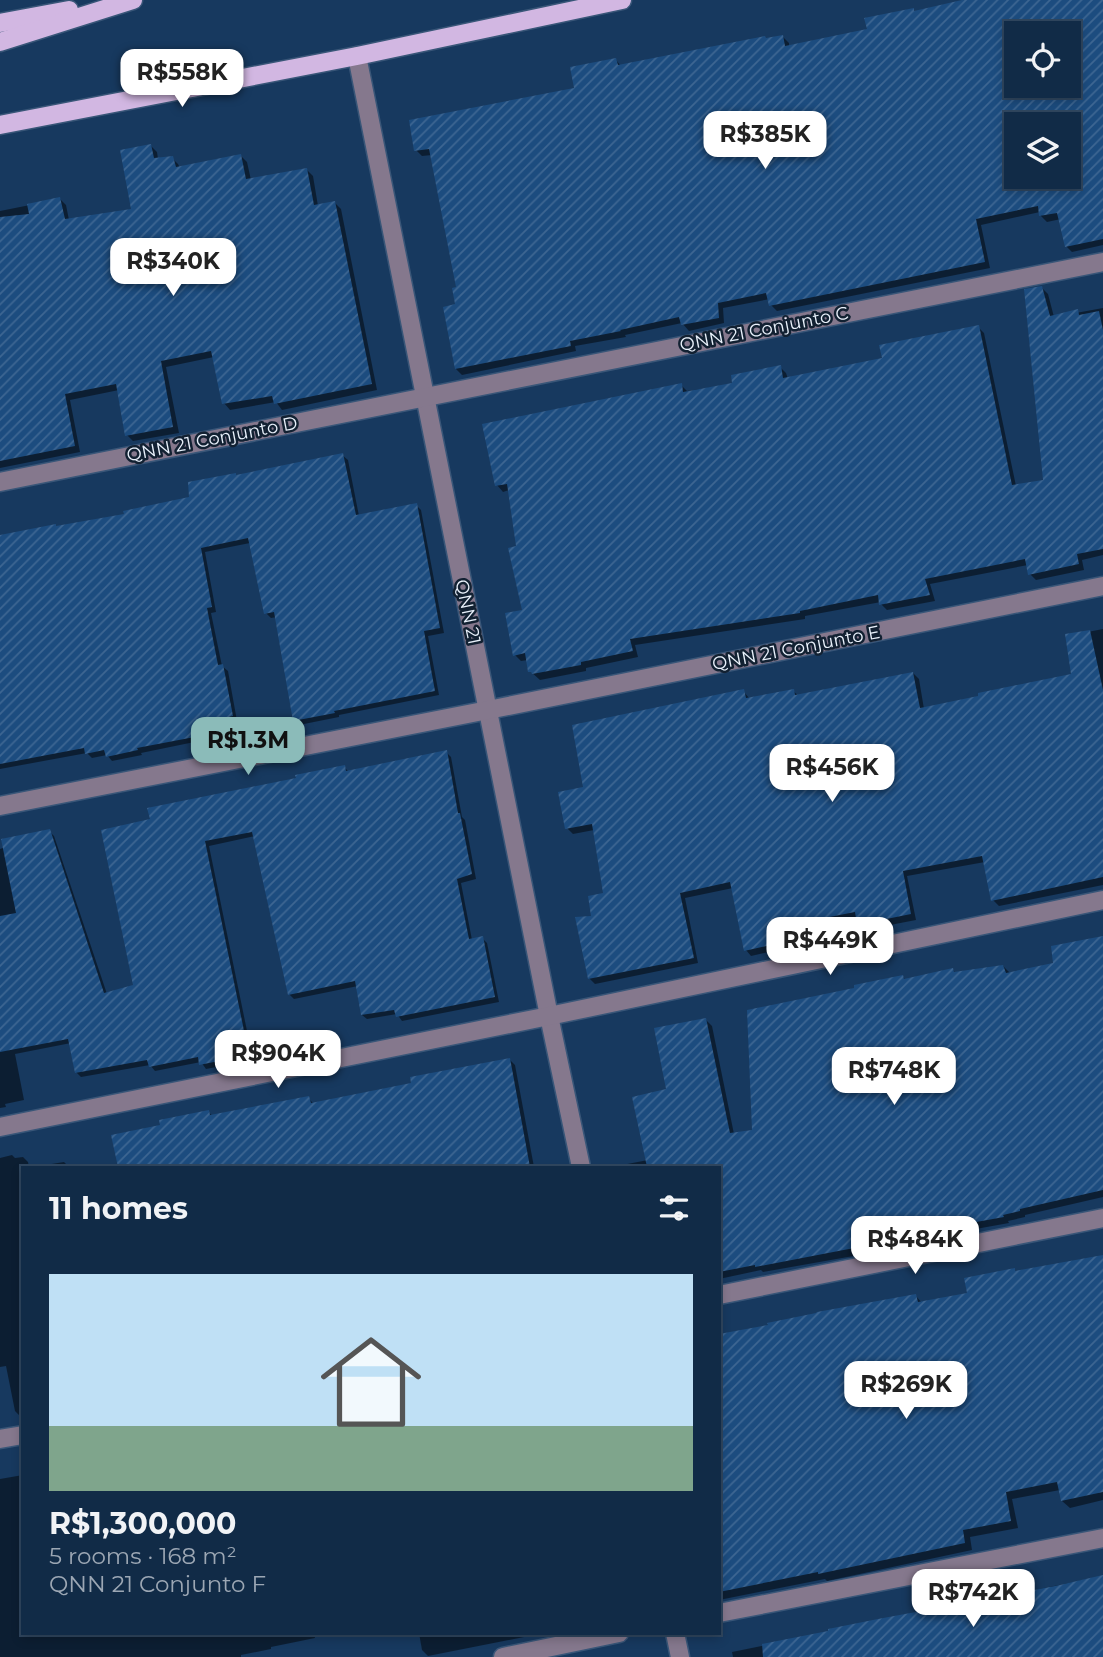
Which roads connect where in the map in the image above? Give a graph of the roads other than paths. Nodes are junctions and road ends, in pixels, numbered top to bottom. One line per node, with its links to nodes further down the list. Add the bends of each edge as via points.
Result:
1 (120, 0): 4 (main road)
2 (133, 0): 5 (main road)
3 (622, 0): 6 (main road)
4 (0, 23)
5 (0, 41)
6 (357, 56): 7 (main road); 9 (street, QNN 21)
7 (0, 125)
8 (1103, 262): 9 (street, QNN 21 Conjunto C)
9 (424, 396): 10 (street, QNN 21 Conjunto D); 12 (street, QNN 21)
10 (0, 482)
11 (1103, 586): 12 (street, QNN 21 Conjunto E)
12 (488, 710): 13 (street, QNN 21 Conjunto E); 15 (street, QNN 21)
13 (0, 806)
14 (1103, 900): 15 (street)
15 (549, 1016): 16 (street); 17 (street, QNN 21)
16 (0, 1127)
17 (581, 1166)
18 (1103, 1218): 19 (street)
19 (721, 1296)
20 (21, 1435): 21 (street)
21 (0, 1439)
22 (1103, 1538): 23 (street)
23 (721, 1613)
24 (610, 1635): 26 (street)
25 (675, 1635): 27 (street)
26 (503, 1657)
27 (680, 1657)

